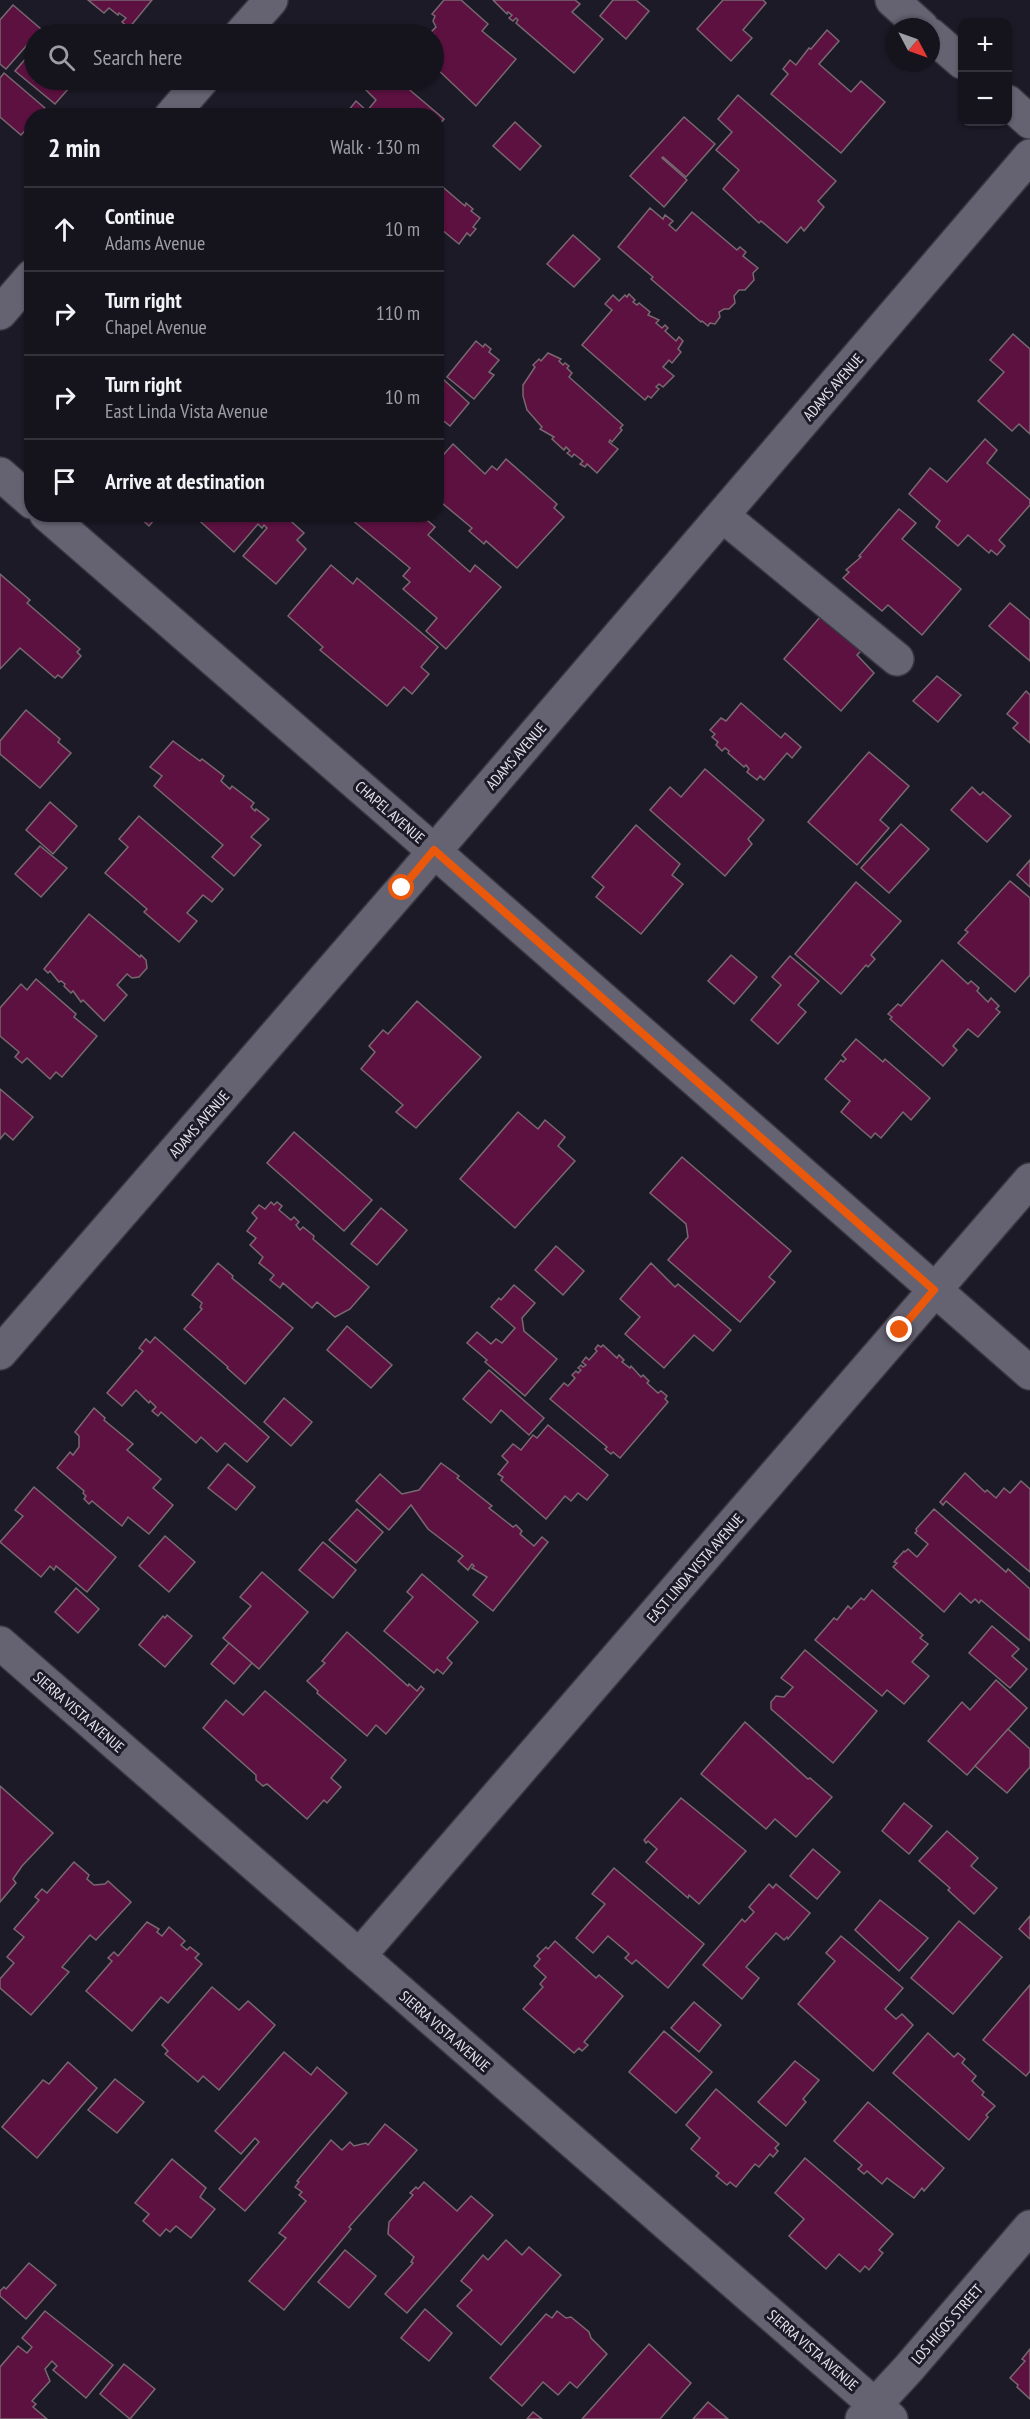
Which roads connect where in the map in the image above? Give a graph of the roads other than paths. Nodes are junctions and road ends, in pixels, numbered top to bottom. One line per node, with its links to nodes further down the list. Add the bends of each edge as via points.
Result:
1 (271, 0): 4 (street)
2 (892, 0): 3 (street)
3 (912, 18)
4 (250, 24)
5 (940, 43): 6 (street)
6 (958, 58)
7 (193, 90): 9 (street)
8 (1012, 106): 10 (street)
9 (178, 108)
10 (1030, 122)
11 (1030, 156): 16 (street, ADAMS AVENUE)
12 (24, 285): 13 (street)
13 (0, 312)
14 (0, 474): 15 (street)
15 (24, 495)
16 (723, 516): 18 (street); 19 (street, ADAMS AVENUE)
17 (55, 522): 19 (street, CHAPEL AVENUE)
18 (897, 659)
19 (434, 850): 21 (street, CHAPEL AVENUE); 22 (street, ADAMS AVENUE)
20 (1030, 1180): 21 (street, EAST LINDA VISTA AVENUE)
21 (934, 1290): 23 (street, CHAPEL AVENUE); 25 (street, EAST LINDA VISTA AVENUE)
22 (0, 1353)
23 (1030, 1373)
24 (0, 1643): 25 (street, SIERRA VISTA AVENUE)
25 (359, 1956): 27 (street, SIERRA VISTA AVENUE)
26 (1030, 2227): 27 (street, LOS HIGOS STREET, via 909,2368)
27 (876, 2414)

